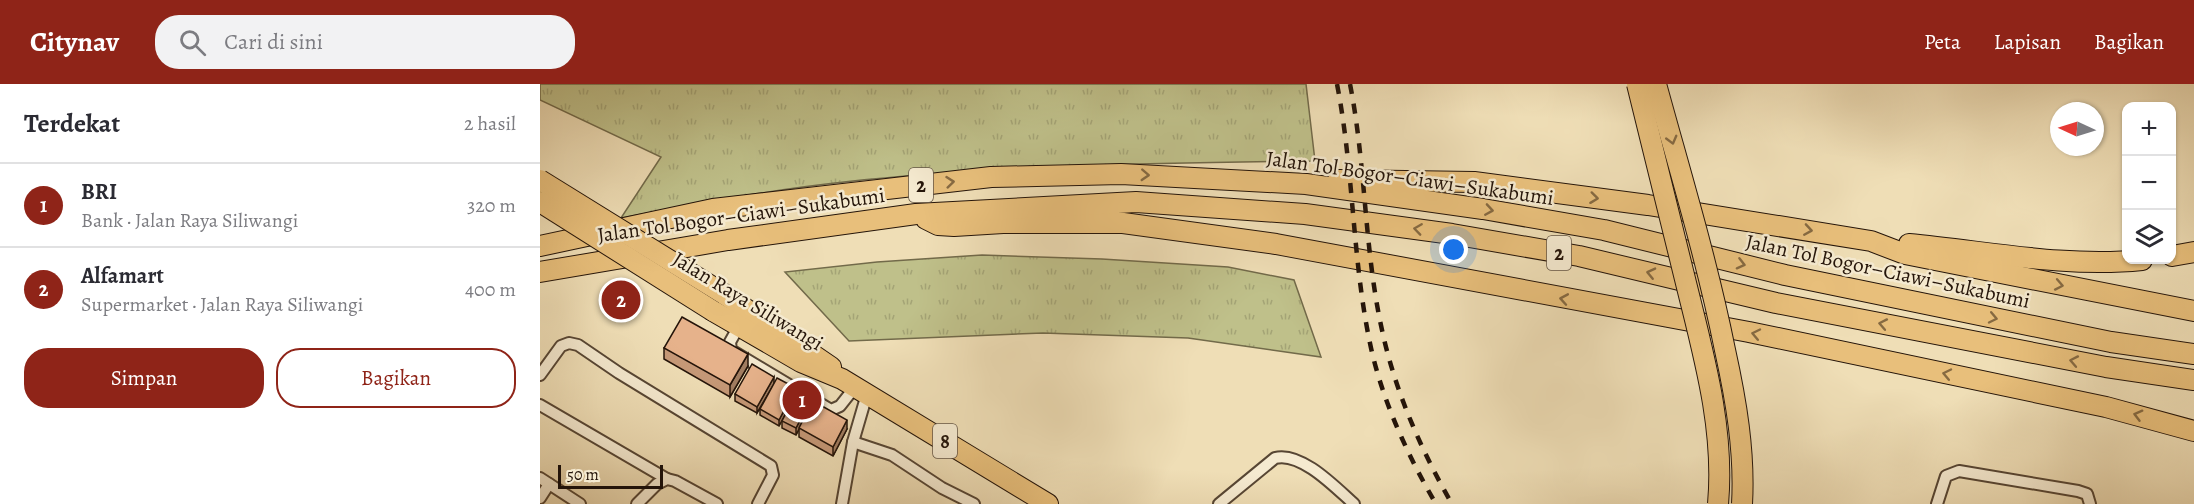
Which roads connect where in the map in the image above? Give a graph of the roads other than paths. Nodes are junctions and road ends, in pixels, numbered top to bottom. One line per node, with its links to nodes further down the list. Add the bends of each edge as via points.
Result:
1 (1637, 84): 34 (highway, bridge, via 1715,409)
2 (1656, 84): 35 (highway, one-way to 35, bridge, via 1716,306 1738,412)
3 (540, 180): 18 (highway, Jalan Raya Siliwangi / 8, bridge, via 724,294)
4 (1306, 184): 7 (highway, one-way to 7, via 1349,179 1474,183 1648,205); 8 (highway, Jalan Tol Bogor–Ciawi–Sukabumi / 2, one-way to 4, via 713,208 991,177 1121,174); 15 (highway, Jalan Tol Bogor–Ciawi–Sukabumi / 2, one-way to 15, via 1604,230 1785,275 2111,342)
5 (540, 202): 14 (highway, Jalan Raya Siliwangi / 8, bridge)
6 (916, 214): 12 (highway, Jalan Tol Bogor–Ciawi–Sukabumi / 2); 17 (highway, Jalan Tol Bogor–Ciawi–Sukabumi / 2, one-way to 6, via 2106,367 1776,303 1580,256 1305,214 1136,202); 20 (highway, one-way to 6, via 2106,407 1749,332 1276,244 1123,223 938,225)
7 (1871, 241): 11 (highway, via 2054,261); 13 (highway, one-way to 13, via 1905,254)
8 (540, 246)
9 (2194, 252): 10 (highway)
10 (2176, 255)
11 (2122, 262)
12 (540, 272)
13 (2194, 311)
14 (739, 327): 18 (highway, Jalan Raya Siliwangi / 8); 18 (street, via 730,342 731,350 831,410 840,406)
15 (2194, 354)
16 (540, 375): 29 (street, via 561,346 578,345 771,466 773,475)
17 (2194, 380)
18 (855, 387): 21 (street); 25 (highway, Jalan Raya Siliwangi / 8)
19 (540, 405): 22 (street)
20 (2194, 431)
21 (853, 442): 30 (street); 31 (street, via 892,455)
22 (667, 478): 27 (street); 28 (street)
23 (545, 481): 24 (street); 26 (street)
24 (540, 498)
25 (1040, 502)
26 (580, 504)
27 (637, 504)
28 (717, 504)
29 (758, 504)
30 (842, 504)
31 (974, 504)
32 (1219, 504): 33 (street, via 1280,457 1318,473)
33 (1354, 504)
34 (1718, 504)
35 (1742, 504)
36 (1937, 504): 37 (street, via 1946,476 1959,471 2078,491 2087,494)
37 (2090, 504)

